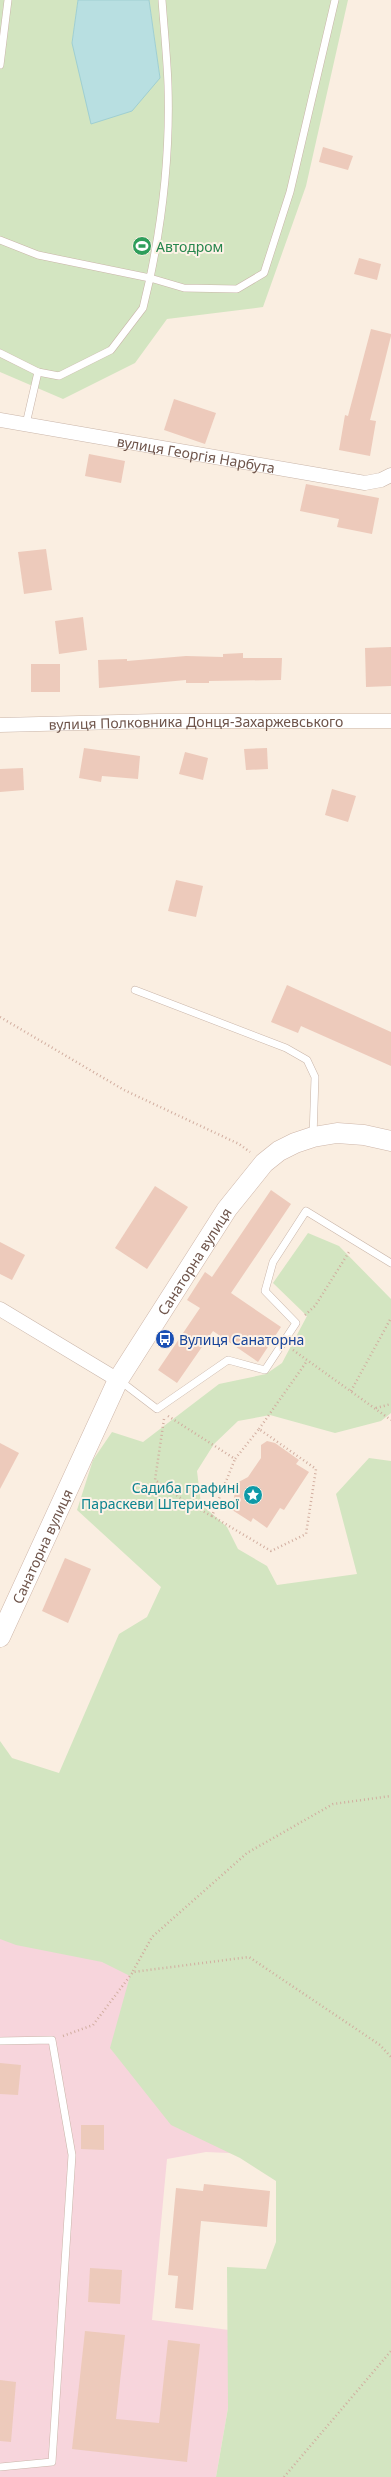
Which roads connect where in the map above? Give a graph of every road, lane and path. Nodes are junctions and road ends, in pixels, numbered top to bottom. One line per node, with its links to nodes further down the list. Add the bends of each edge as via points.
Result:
1 (8, 0): 4 (lane)
2 (162, 0): 6 (lane, via 168,85 161,227)
3 (335, 0): 6 (lane, via 290,192 264,273 237,289 184,288)
4 (0, 65)
5 (0, 240): 6 (lane, via 38,255)
6 (150, 278): 8 (lane, via 143,308 111,350 59,376)
7 (0, 353): 8 (lane)
8 (38, 372): 10 (lane)
9 (0, 420): 10 (street, вулиця Георгія Нарбута)
10 (26, 424): 11 (street, вулиця Георгія Нарбута, via 365,483)
11 (391, 475)
12 (391, 721): 13 (street, вулиця Полковника Донця-Захаржевського)
13 (0, 724)
14 (135, 990): 16 (lane, via 286,1048 307,1060 315,1077)
15 (0, 1017): 18 (path, via 124,1090 239,1144)
16 (313, 1137): 17 (main road, Санаторна вулиця, via 336,1133 364,1134); 18 (main road, Санаторна вулиця, via 279,1151)
17 (391, 1141)
18 (264, 1163): 26 (main road, Санаторна вулиця, via 227,1209)
19 (355, 1241): 20 (lane); 23 (path, via 315,1306); 23 (lane, via 306,1211 273,1262 265,1291)
20 (391, 1263)
21 (0, 1309): 26 (street)
22 (391, 1318): 27 (path)
23 (296, 1324): 24 (lane)
24 (282, 1343): 25 (path); 26 (lane, via 265,1370 228,1360 157,1409)
25 (307, 1361): 27 (path); 31 (path)
26 (118, 1380): 34 (main road, Санаторна вулиця)
27 (351, 1391): 29 (path)
28 (391, 1404): 29 (path)
29 (375, 1409): 30 (path)
30 (391, 1420)
31 (259, 1429): 32 (path); 33 (path, via 316,1469 306,1534 271,1551)
32 (235, 1459): 33 (path); 33 (path, via 165,1414 155,1480 189,1504)
33 (212, 1516)
34 (0, 1637)
35 (391, 1796): 36 (path, via 333,1804 247,1853 152,1937)
36 (133, 1972): 37 (path, via 93,2025); 39 (path, via 248,1958 380,2046)
37 (52, 2040): 38 (lane); 41 (lane, via 72,2155 52,2462)
38 (0, 2041)
39 (391, 2057)
40 (391, 2351): 42 (path)
41 (0, 2467)
42 (284, 2477)

